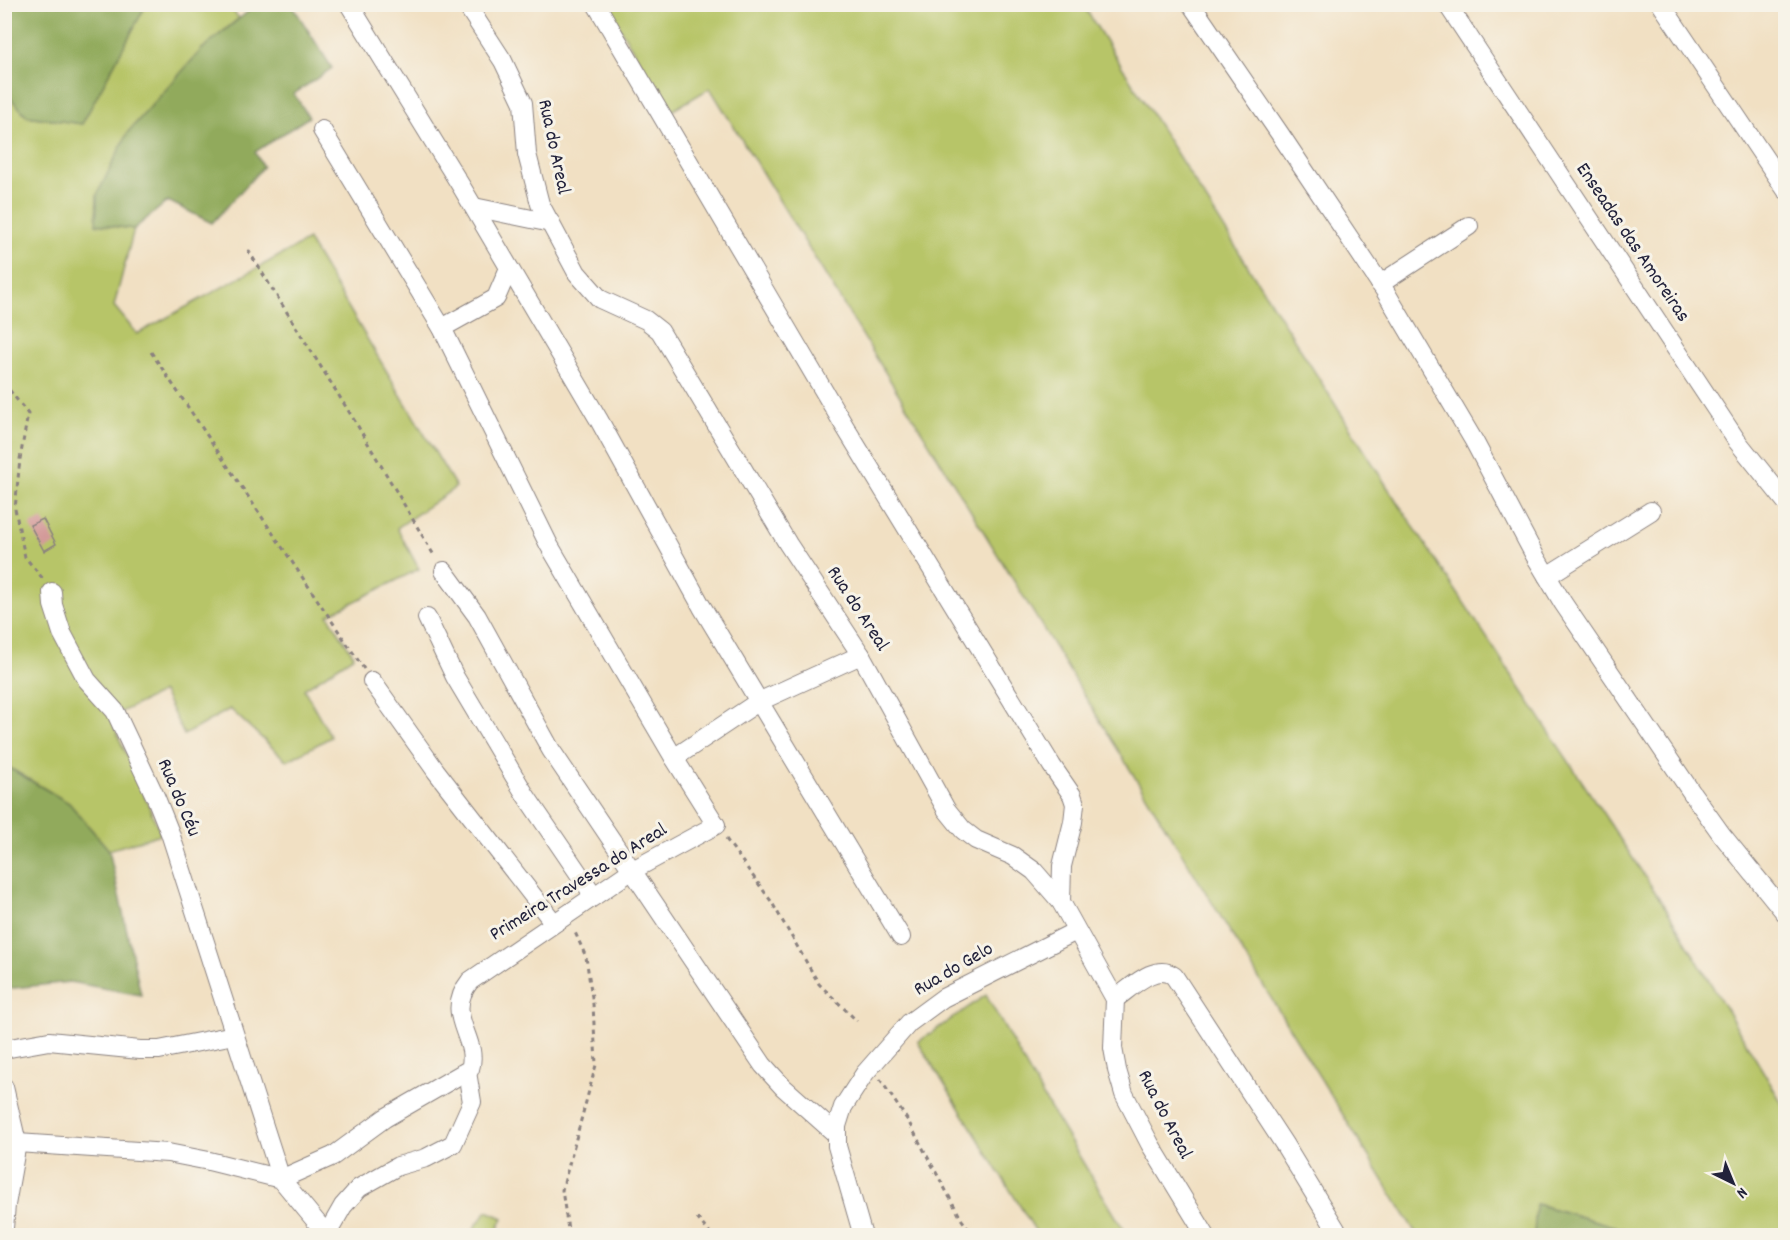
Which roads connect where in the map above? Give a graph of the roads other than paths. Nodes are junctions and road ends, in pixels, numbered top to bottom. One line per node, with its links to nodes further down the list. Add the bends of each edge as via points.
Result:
1 (350, 4): 9 (street)
2 (466, 4): 10 (street, Rua do Areal, via 503,61 523,103 533,183)
3 (596, 4): 27 (street, via 845,427 1072,795 1075,804 1062,866)
4 (1191, 4): 13 (street)
5 (1447, 4): 15 (street, Enseadas das Amoreiras, via 1737,441)
6 (1661, 4): 8 (street)
7 (321, 130): 14 (street)
8 (1785, 190)
9 (474, 207): 10 (street); 12 (street)
10 (550, 223): 21 (street, Rua do Areal, via 577,273 600,299 646,320 660,331 788,544)
11 (1469, 226): 13 (street)
12 (509, 268): 14 (street, via 496,298); 23 (street)
13 (1380, 284): 18 (street, via 1474,441)
14 (442, 328): 24 (street, via 549,545)
15 (1785, 502)
16 (1651, 511): 18 (street)
17 (444, 571): 25 (street, via 477,616 550,750)
18 (1547, 576): 28 (street, via 1692,794)
19 (52, 592): 33 (street, Rua do Céu, via 62,633 87,680 115,711 163,815)
20 (427, 618): 26 (street, via 455,677 526,796)
21 (861, 656): 23 (street); 27 (street, Rua do Areal, via 946,809 976,840 1002,850 1034,871)
22 (372, 681): 29 (street, via 436,771)
23 (758, 702): 24 (street); 31 (street)
24 (674, 758): 25 (street, Primeira Travessa do Areal, via 716,825)
25 (631, 871): 26 (street, Primeira Travessa do Areal); 37 (street, via 764,1065)
26 (594, 896): 29 (street, Primeira Travessa do Areal)
27 (1061, 902): 30 (street, Rua do Areal)
28 (1785, 914)
29 (560, 919): 35 (street, Primeira Travessa do Areal, via 480,973 464,989 459,1011)
30 (1076, 931): 32 (street, Rua do Areal); 37 (street, Rua do Gelo, via 943,998 909,1023 871,1065 843,1107)
31 (901, 937)
32 (1115, 999): 43 (street, Rua do Areal, via 1113,1048 1124,1094); 44 (street, via 1154,972 1165,971 1174,976)
33 (234, 1035): 34 (street, via 159,1050 49,1041); 39 (street, Rua do Céu)
34 (4, 1049)
35 (469, 1064): 39 (street, via 333,1156); 41 (street, Primeira Travessa do Areal, via 472,1102 453,1144 398,1166 358,1188)
36 (4, 1087): 38 (street)
37 (837, 1135): 42 (street, Rua do Gelo, via 839,1156)
38 (17, 1143): 39 (street, via 168,1153); 40 (street)
39 (281, 1179): 41 (street, Rua do Céu)
40 (4, 1228)
41 (327, 1235)
42 (863, 1236)
43 (1206, 1236)
44 (1340, 1236)

